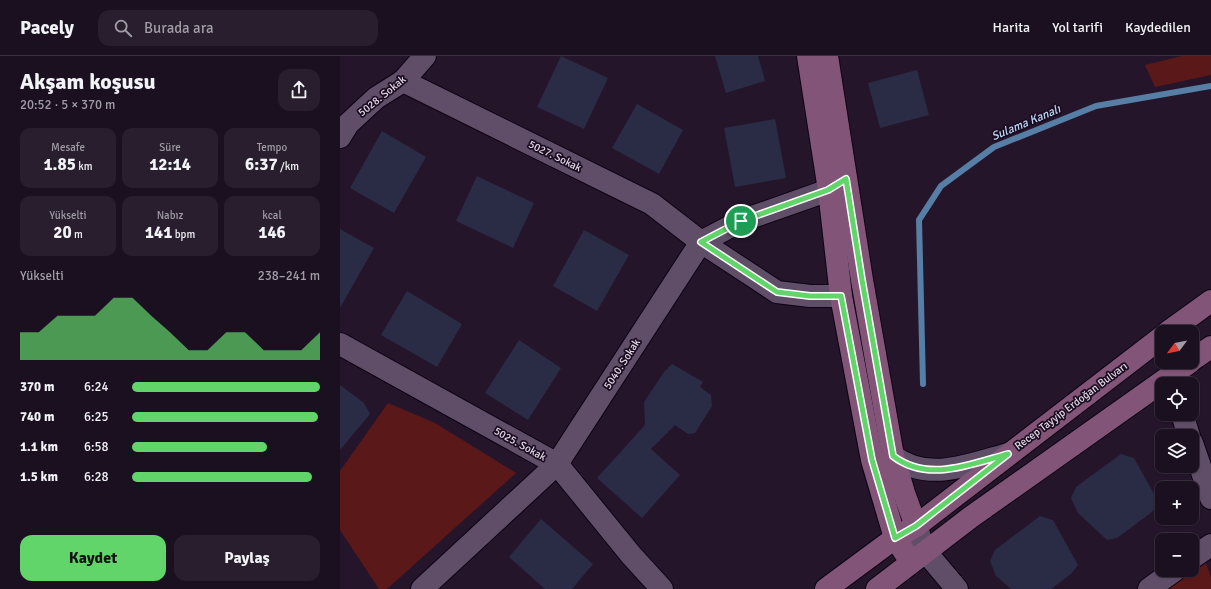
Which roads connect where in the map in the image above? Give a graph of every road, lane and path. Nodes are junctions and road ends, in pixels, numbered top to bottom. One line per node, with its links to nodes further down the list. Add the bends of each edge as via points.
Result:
1 (425, 56): 4 (street, 5028. Sokak)
2 (808, 56): 6 (main road)
3 (826, 56): 6 (main road)
4 (403, 81): 5 (street, 5028. Sokak, via 376,98); 7 (street, 5027. Sokak, via 652,204)
5 (343, 127)
6 (837, 185): 7 (street, 5040. Sokak, via 741,221); 8 (main road); 19 (main road, via 862,280)
7 (701, 242): 8 (street, 5027. Sokak, via 777,292); 21 (street, 5040. Sokak)
8 (841, 296): 24 (main road, via 872,460)
9 (1211, 301): 10 (main road)
10 (1178, 325)
11 (1155, 342): 18 (main road, Recep Tayyip Erdoğan Bulvarı)
12 (340, 344): 21 (street, 5025. Sokak)
13 (1211, 347): 14 (main road)
14 (1199, 355)
15 (1182, 369): 16 (main road)
16 (1173, 377)
17 (1155, 391): 27 (main road)
18 (1008, 454): 19 (street, via 933,471 904,464); 23 (main road, Recep Tayyip Erdoğan Bulvarı)
19 (893, 456): 23 (main road)
20 (1199, 463): 22 (street)
21 (557, 464): 29 (street, 5040. Sokak); 30 (street, 5025. Sokak)
22 (1211, 498)
23 (916, 526): 24 (main road, Recep Tayyip Erdoğan Bulvarı); 27 (street)
24 (895, 538): 27 (main road); 31 (main road, Recep Tayyip Erdoğan Bulvarı)
25 (1211, 545): 26 (street)
26 (1199, 553)
27 (918, 557): 32 (main road); 33 (street)
28 (1165, 577): 34 (street)
29 (422, 589)
30 (662, 589)
31 (826, 589)
32 (877, 589)
33 (957, 589)
34 (1148, 589)

